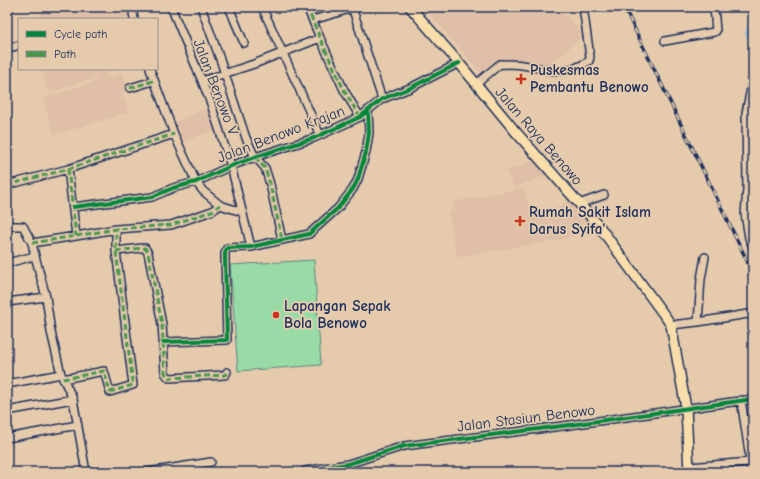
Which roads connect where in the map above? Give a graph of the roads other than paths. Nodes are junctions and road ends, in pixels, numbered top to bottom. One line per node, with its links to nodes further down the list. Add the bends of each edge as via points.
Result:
1 (132, 7): 11 (street)
2 (171, 7): 24 (street, Jalan Benowo V)
3 (201, 7): 21 (street)
4 (229, 7): 15 (street)
5 (262, 7): 18 (street)
6 (308, 7): 12 (street)
7 (354, 7): 12 (street); 27 (street)
8 (583, 7): 25 (street, via 589,61 563,72 500,64)
9 (714, 7): 14 (street, via 714,32)
10 (413, 8): 19 (main road, Jalan Raya Benowo)
11 (134, 18)
12 (314, 20): 13 (street)
13 (320, 38): 18 (street); 29 (street, via 344,90)
14 (665, 40)
15 (244, 43)
16 (18, 45): 17 (street)
17 (7, 50)
18 (283, 54): 21 (street); 33 (street)
19 (459, 63): 25 (main road, Jalan Raya Benowo); 27 (street, Jalan Benowo Krajan)
20 (150, 70): 23 (street)
21 (225, 74): 24 (street); 34 (street, via 246,138)
22 (753, 78): 31 (street)
23 (153, 81): 26 (street); 32 (street)
24 (202, 81): 35 (street, Jalan Benowo V)
25 (476, 84): 41 (main road, Jalan Raya Benowo)
26 (130, 88)
27 (382, 99): 28 (street, Jalan Benowo Krajan)
28 (368, 110): 29 (street, Jalan Benowo Krajan); 49 (street, via 369,133 366,152 353,189 338,208 308,234)
29 (360, 117): 33 (street, Jalan Benowo Krajan)
30 (753, 132): 31 (street)
31 (745, 133): 39 (street)
32 (174, 134): 36 (street); 37 (street)
33 (320, 135): 34 (street, Jalan Benowo Krajan)
34 (255, 157): 35 (street, Jalan Benowo Krajan); 49 (street, via 265,168)
35 (231, 166): 37 (street, Jalan Benowo Krajan); 44 (street, Jalan Benowo V)
36 (68, 169): 38 (street); 43 (street)
37 (196, 182): 42 (street); 43 (street, Jalan Benowo Krajan, via 152,196)
38 (7, 185)
39 (750, 188): 48 (street, via 745,214)
40 (604, 195): 41 (street)
41 (579, 204): 61 (main road, Jalan Raya Benowo, via 605,234)
42 (220, 205): 44 (street); 46 (street, via 212,211 171,225)
43 (73, 207): 47 (street)
44 (242, 212): 51 (street, Jalan Benowo V)
45 (7, 226): 50 (street, via 23,226)
46 (116, 229): 47 (street); 53 (street)
47 (76, 236): 50 (street)
48 (751, 238): 52 (street)
49 (282, 240): 51 (street)
50 (32, 243): 54 (street)
51 (251, 247): 62 (street, via 227,248 225,253 227,340)
52 (753, 247)
53 (116, 251): 62 (street, via 145,248 148,253 162,324); 64 (street, via 134,383 112,392 108,390 104,371)
54 (35, 256): 56 (street); 57 (street)
55 (705, 257): 60 (street)
56 (7, 263)
57 (46, 296): 58 (street); 64 (street, via 51,332)
58 (7, 302)
59 (753, 319): 60 (street, via 748,314)
60 (698, 322): 61 (street)
61 (671, 325): 69 (main road)
62 (163, 342): 63 (street, via 165,373 169,378 225,375)
63 (227, 372)
64 (62, 377): 65 (street); 66 (street)
65 (7, 384)
66 (73, 399): 70 (street); 71 (street)
67 (753, 399): 68 (street, Jalan Stasiun Benowo)
68 (741, 400): 69 (street, Jalan Stasiun Benowo); 74 (street)
69 (686, 408): 75 (main road); 78 (street, Jalan Stasiun Benowo, via 404,446 348,464)
70 (7, 411)
71 (78, 425): 72 (street); 76 (street)
72 (7, 438)
73 (211, 462): 77 (street)
74 (750, 462): 75 (street); 79 (street)
75 (689, 470)
76 (86, 472)
77 (148, 472)
78 (305, 472)
79 (752, 472)

